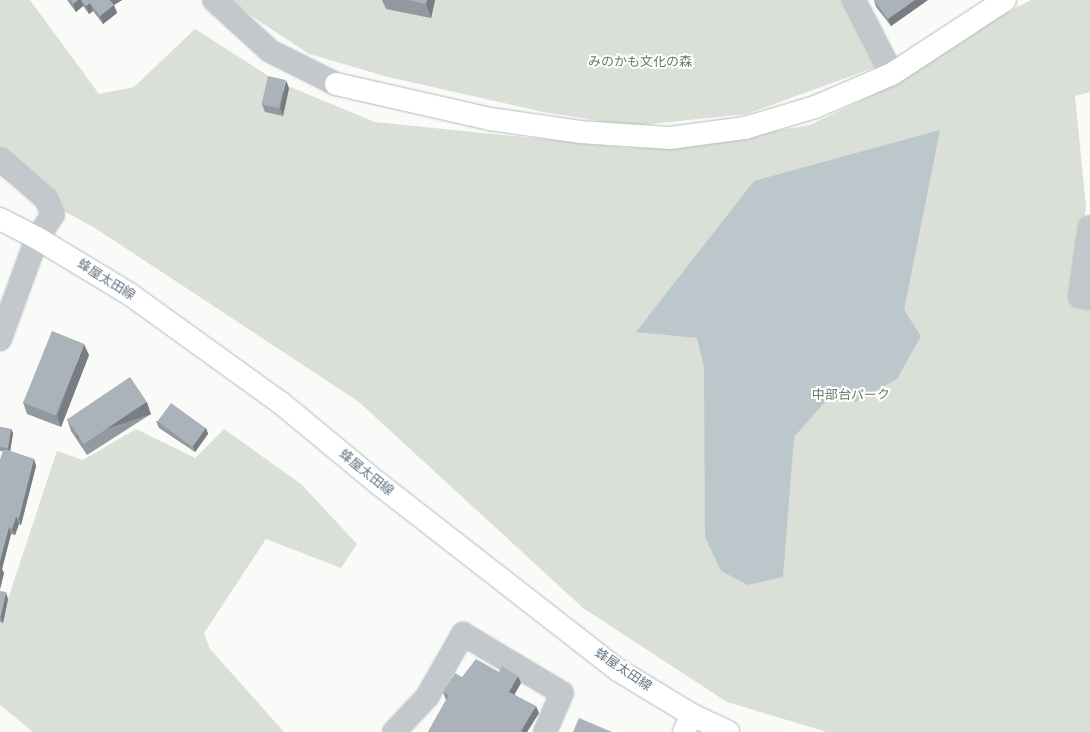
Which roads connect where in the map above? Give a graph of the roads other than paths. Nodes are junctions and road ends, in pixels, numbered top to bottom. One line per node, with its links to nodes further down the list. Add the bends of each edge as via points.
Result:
1 (214, 0): 5 (street, via 270,51)
2 (854, 0): 4 (street)
3 (1005, 0): 4 (main road)
4 (892, 74): 5 (main road, via 815,107 752,126 670,138 580,132 490,119)
5 (336, 84)
6 (0, 159): 9 (street, via 46,198 53,215)
7 (0, 219): 9 (main road, 蜂屋太田線)
8 (1090, 227): 10 (street, via 1080,296)
9 (37, 238): 11 (street); 12 (main road, 蜂屋太田線, via 131,295 234,369)
10 (1090, 298)
11 (0, 339)
12 (688, 724): 15 (main road, 蜂屋太田線)
13 (394, 732): 14 (street, via 426,697 463,634 562,693)
14 (545, 732)
15 (728, 732)

